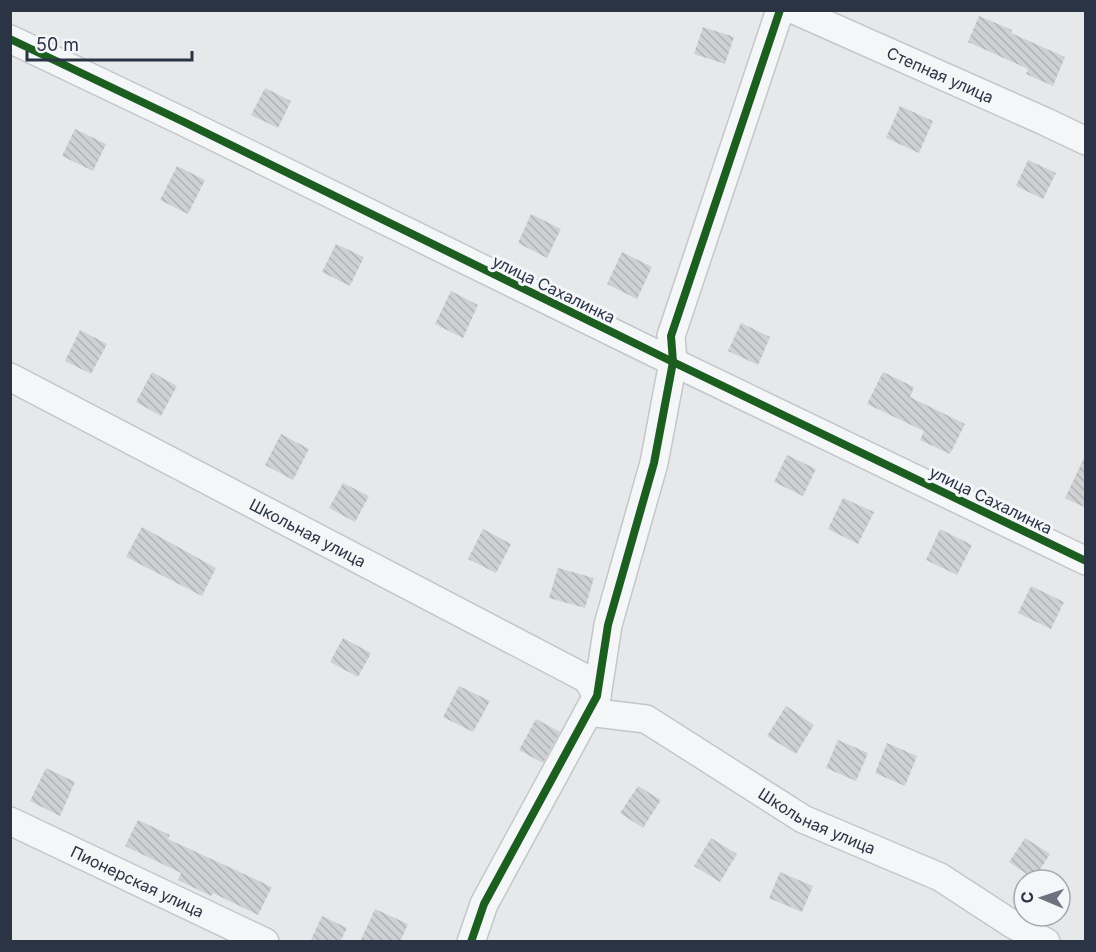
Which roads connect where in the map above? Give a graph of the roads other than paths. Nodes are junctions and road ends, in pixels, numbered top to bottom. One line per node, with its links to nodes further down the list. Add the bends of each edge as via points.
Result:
1 (780, 10): 5 (street, via 671,336)
2 (794, 10): 4 (street, Степная улица)
3 (10, 39): 5 (street, улица Сахалинка)
4 (1086, 141)
5 (673, 362): 7 (street, улица Сахалинка); 8 (street, via 654,464 608,625)
6 (10, 376): 8 (street, Школьная улица, via 587,679)
7 (1086, 561)
8 (593, 704): 11 (street, via 484,904); 12 (street, Школьная улица, via 646,719 803,819 940,877)
9 (10, 821): 10 (street, Пионерская улица)
10 (265, 942)
11 (471, 942)
12 (1046, 942)

